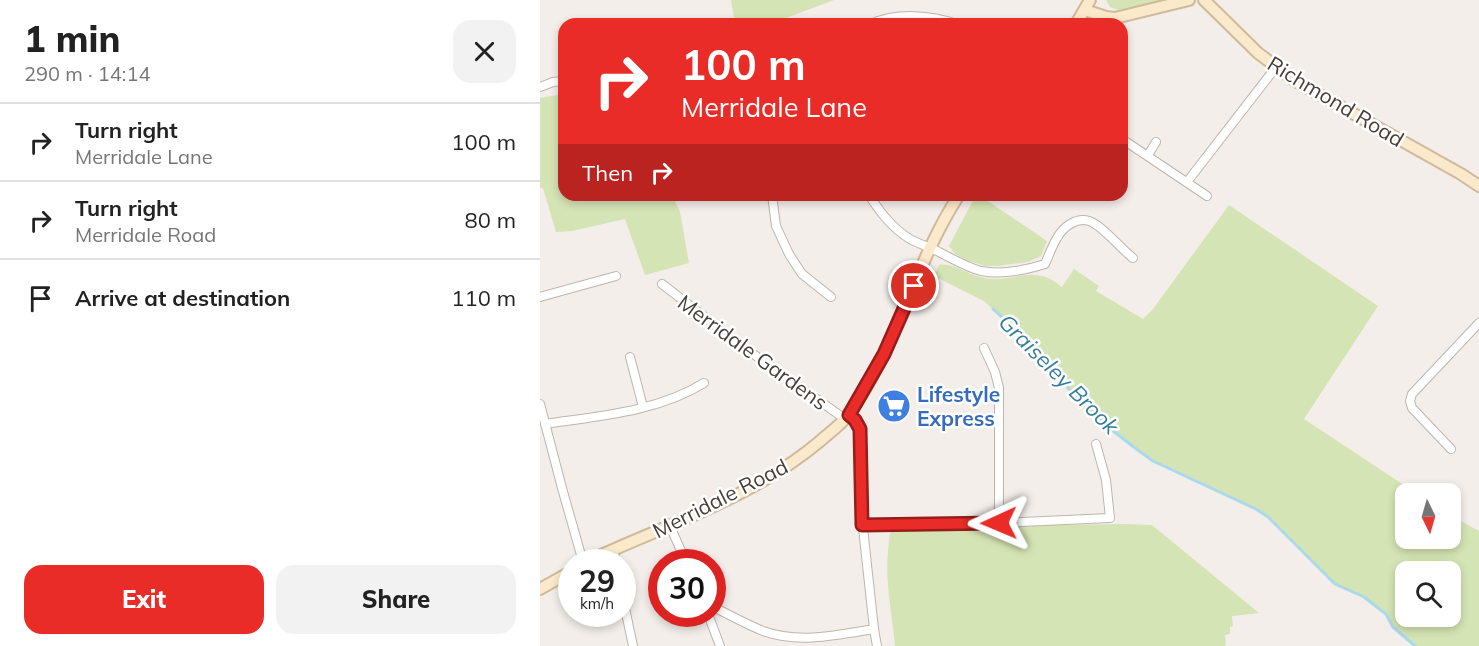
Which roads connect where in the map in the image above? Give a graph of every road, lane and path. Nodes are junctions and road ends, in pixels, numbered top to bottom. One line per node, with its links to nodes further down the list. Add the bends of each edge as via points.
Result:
1 (1189, 0): 3 (street, via 1115,18)
2 (1204, 0): 5 (street, Richmond Road)
3 (1087, 5): 4 (street)
4 (1079, 18)
5 (1276, 68): 13 (street); 14 (street, Richmond Road)
6 (540, 82): 7 (street)
7 (553, 82): 8 (street); 9 (street)
8 (558, 82)
9 (540, 87)
10 (1156, 142): 12 (street)
11 (1128, 143): 12 (street)
12 (1148, 155): 13 (street)
13 (1187, 182): 15 (street)
14 (1479, 186)
15 (1207, 196)
16 (773, 201): 26 (street, via 776,226 789,254 802,274)
17 (873, 201): 19 (street, via 895,227)
18 (955, 201): 19 (street, Merridale Road)
19 (931, 248): 20 (street, via 982,271 1034,267 1045,264 1063,230 1089,221); 37 (street, Merridale Road, via 884,354)
20 (1132, 258)
21 (602, 268): 23 (street)
22 (616, 276): 23 (street)
23 (605, 279): 25 (street)
24 (662, 284): 37 (street, Merridale Gardens, via 742,346)
25 (540, 297)
26 (831, 297)
27 (1479, 323): 40 (street, via 1412,394 1410,401 1412,408 1445,435)
28 (984, 348): 41 (street, via 999,388)
29 (630, 357): 30 (street)
30 (632, 369): 31 (street); 36 (street)
31 (622, 372)
32 (704, 383): 33 (street)
33 (692, 391): 34 (street); 36 (street)
34 (698, 400)
35 (540, 404): 38 (street)
36 (643, 407): 38 (street)
37 (847, 417): 42 (street, via 855,420 860,429); 43 (street, Merridale Road, via 785,467)
38 (545, 424): 44 (street)
39 (1096, 444): 41 (street, via 1106,480 1110,519)
40 (1451, 449)
41 (999, 523): 42 (street)
42 (862, 525): 52 (street)
43 (670, 526): 45 (street, Merridale Road); 46 (street)
44 (581, 549)
45 (615, 549)
46 (680, 549)
47 (558, 579): 48 (street)
48 (540, 589)
49 (726, 613): 52 (street, via 763,631 813,638)
50 (629, 627): 53 (street)
51 (713, 627): 54 (street)
52 (874, 629): 55 (street)
53 (633, 646)
54 (720, 646)
55 (877, 646)

